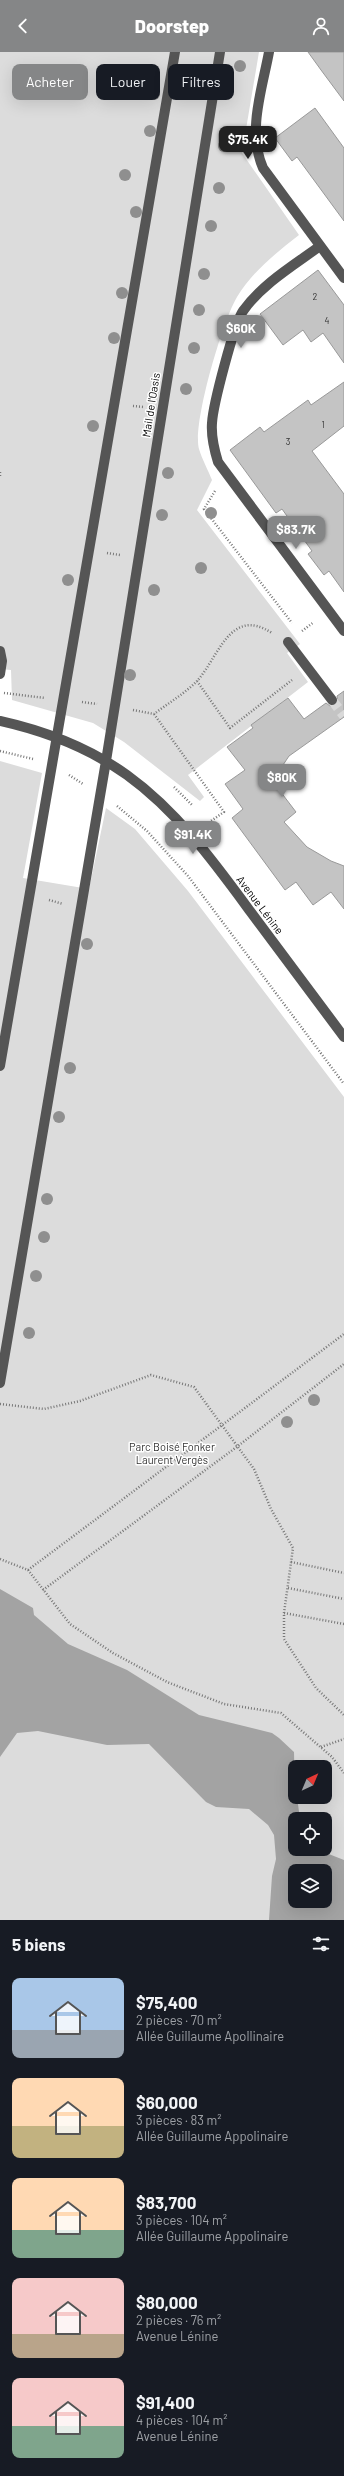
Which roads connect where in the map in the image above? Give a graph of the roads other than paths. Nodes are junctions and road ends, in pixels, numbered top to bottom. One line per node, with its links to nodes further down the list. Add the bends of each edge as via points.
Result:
1 (175, 52): 12 (street)
2 (220, 52): 13 (street, Mail de l'Oasis)
3 (269, 52): 4 (street, via 255,126 257,154 263,168)
4 (320, 246): 5 (street); 6 (street, via 259,293 236,323 212,422 213,444 218,462 226,474)
5 (344, 278)
6 (344, 631)
7 (288, 642): 10 (street)
8 (0, 651): 9 (street)
9 (0, 674)
10 (332, 700)
11 (0, 721): 12 (street, Avenue Lénine)
12 (56, 737): 13 (street, Avenue Lénine); 15 (street)
13 (106, 761): 14 (street, Avenue Lénine, via 150,793 182,825 218,867); 16 (street, Mail de l'Oasis)
14 (344, 1037)
15 (0, 1066)
16 (0, 1383)

